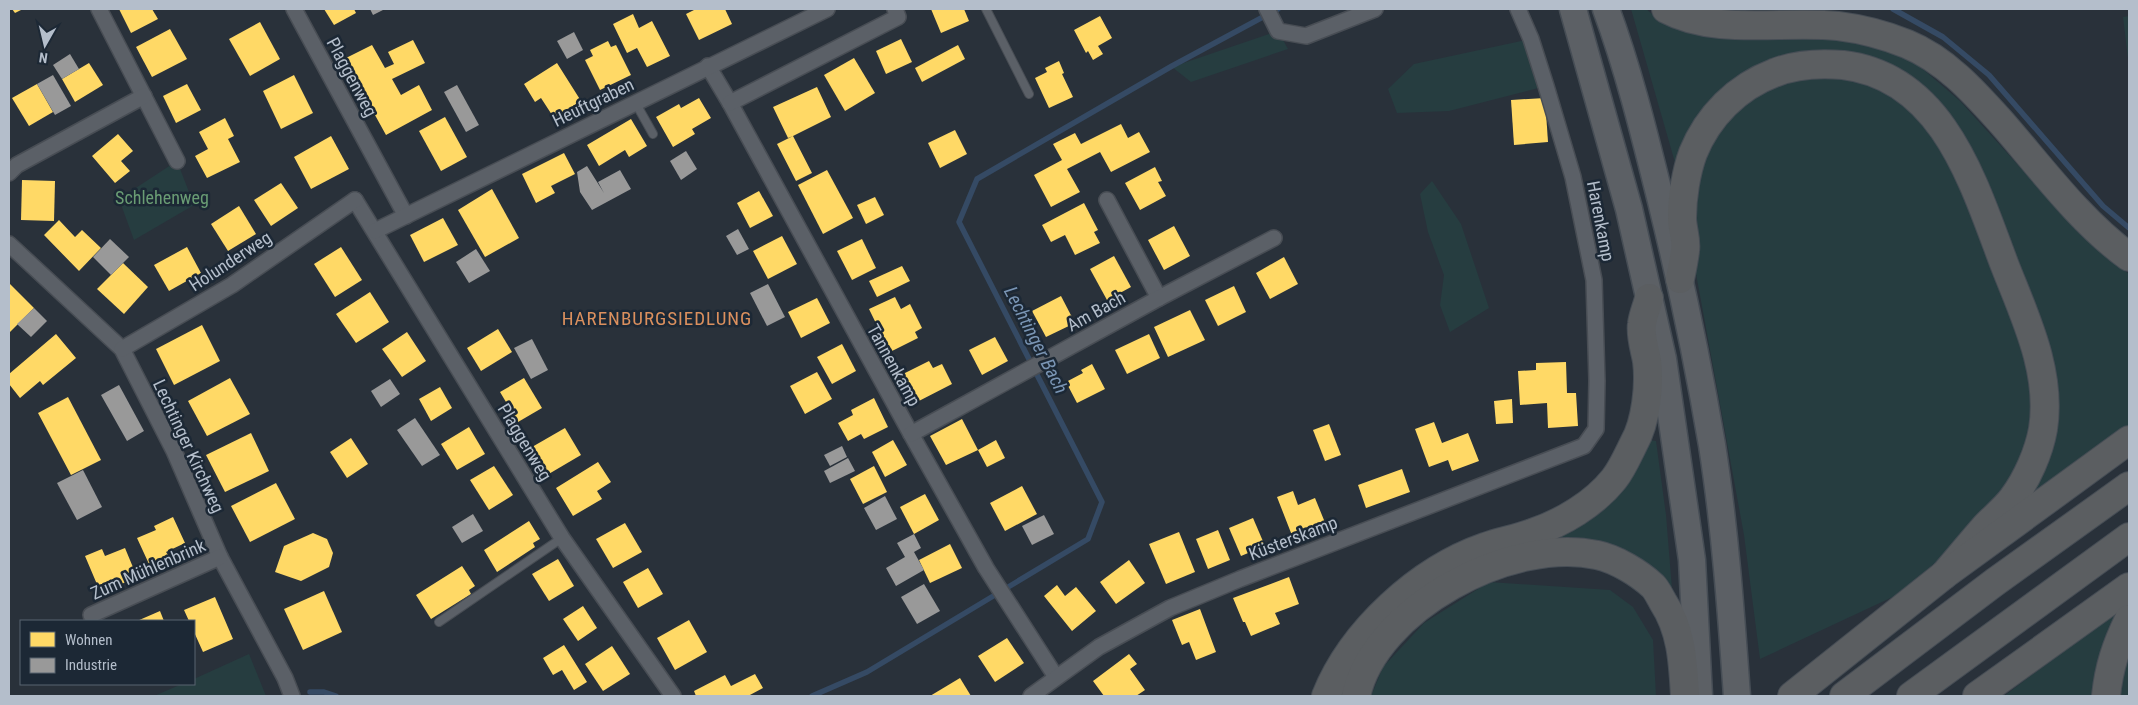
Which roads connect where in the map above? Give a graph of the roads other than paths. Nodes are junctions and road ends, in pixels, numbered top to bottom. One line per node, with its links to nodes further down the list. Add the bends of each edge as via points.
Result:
1 (99, 9): 14 (street)
2 (294, 9): 22 (street, Plaggenweg)
3 (828, 9): 12 (street, Heuftgraben)
4 (895, 9): 16 (street, via 898,16)
5 (986, 9): 13 (lane)
6 (1267, 9): 7 (street, via 1278,30 1306,36)
7 (1375, 9)
8 (1518, 9): 33 (street, Harenkamp, via 1531,39 1573,177 1594,280 1598,381 1596,429)
9 (1573, 9): 29 (highway, via 1629,209)
10 (1606, 9): 27 (highway, via 1649,153)
11 (1666, 9): 26 (highway, via 1675,14 1723,23 1836,26 1874,32 1909,45 1944,66 1974,92 2079,211)
12 (708, 66): 15 (street, Heuftgraben); 16 (street, Tannenkamp)
13 (1029, 94)
14 (144, 96): 18 (street); 19 (street, via 17,165)
15 (635, 102): 17 (lane); 22 (street, Heuftgraben)
16 (730, 103): 31 (street, Tannenkamp)
17 (653, 134)
18 (177, 161)
19 (9, 173)
20 (355, 200): 23 (street, Plaggenweg); 30 (street, Holunderweg, via 232,285)
21 (1107, 200): 28 (street)
22 (406, 216): 23 (street, Heuftgraben)
23 (375, 231): 36 (street, Plaggenweg)
24 (1274, 238): 28 (street, Am Bach)
25 (9, 244): 30 (street, Lechtinger Kirchweg)
26 (2129, 257)
27 (1680, 278): 38 (highway, via 1686,249 1682,218 1685,188 1693,154 1708,124 1730,99 1754,81 1784,69 1821,63 1857,67 1892,80 1922,101 1949,136 1972,179 2035,343 2044,392 2043,429 2032,465 2013,498); 51 (highway, via 1712,446 1728,571)
28 (1159, 298): 31 (street, Am Bach)
29 (1649, 298): 47 (highway, via 1641,325 1647,364 1646,404 1636,440 1614,479 1592,500 1562,520 1533,533 1484,547 1415,585 1386,609 1356,644); 50 (highway, via 1663,359 1692,560)
30 (122, 349): 37 (street, Lechtinger Kirchweg, via 174,451)
31 (911, 434): 43 (street, Tannenkamp, via 1011,610)
32 (2129, 440): 38 (highway)
33 (1584, 446): 43 (street, Küsterskamp, via 1170,608 1099,647)
34 (2129, 486): 53 (highway)
35 (2129, 537): 54 (highway)
36 (562, 538): 42 (lane); 45 (street, Plaggenweg)
37 (220, 557): 40 (street, Zum Mühlenbrink); 44 (street, Lechtinger Kirchweg)
38 (1944, 575): 52 (highway)
39 (2129, 587): 55 (highway)
40 (91, 615)
41 (2129, 620): 56 (highway, via 2116,646)
42 (439, 622)
43 (1056, 677): 46 (street, Küsterskamp)
44 (292, 696)
45 (673, 696)
46 (1031, 696)
47 (1326, 696)
48 (1356, 696): 49 (highway, via 1360,680 1379,647 1408,616 1450,585 1492,566 1534,555 1568,551 1599,555 1628,568 1654,587 1672,616 1682,646)
49 (1685, 696)
50 (1699, 696)
51 (1737, 696)
52 (1792, 696)
53 (1844, 696)
54 (1911, 696)
55 (1978, 696)
56 (2106, 696)

